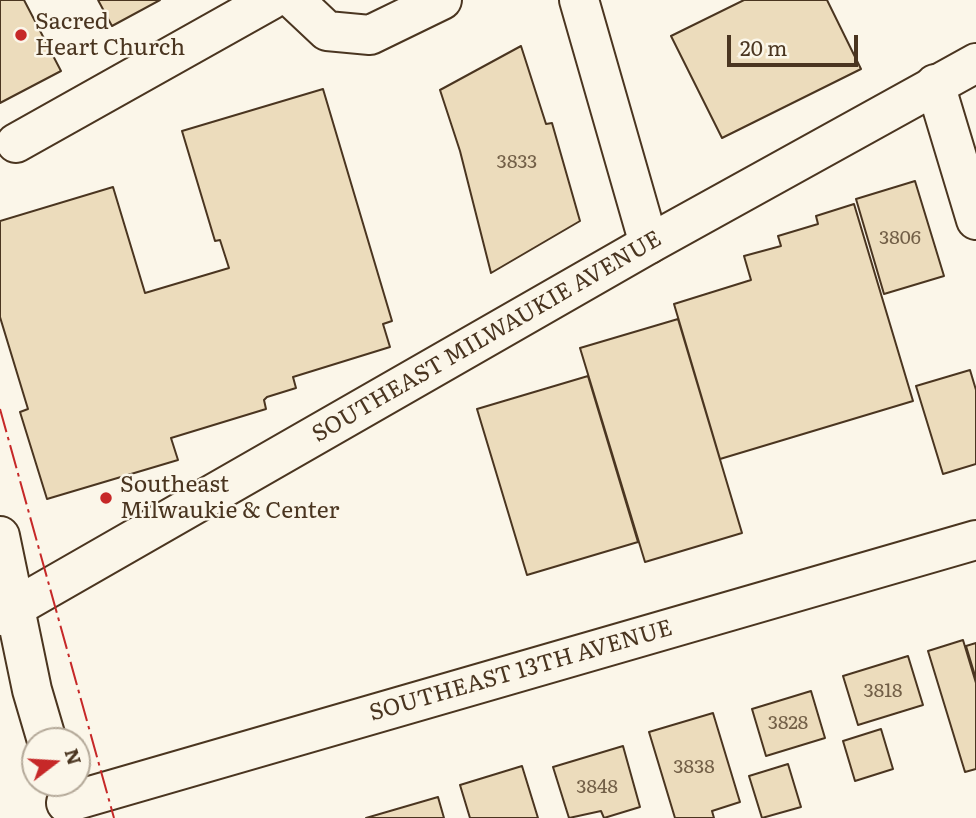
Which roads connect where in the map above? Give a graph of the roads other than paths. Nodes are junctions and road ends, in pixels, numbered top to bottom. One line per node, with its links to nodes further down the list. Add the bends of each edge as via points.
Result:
1 (271, 0): 7 (street)
2 (294, 0): 3 (street, via 327,31 370,35)
3 (442, 0)
4 (579, 0): 9 (street)
5 (976, 63): 6 (street, SOUTHEAST MILWAUKIE AVENUE)
6 (935, 84): 8 (street); 9 (street, SOUTHEAST MILWAUKIE AVENUE)
7 (16, 143)
8 (976, 220)
9 (649, 244): 12 (street, SOUTHEAST MILWAUKIE AVENUE)
10 (0, 536): 12 (street)
11 (976, 540): 14 (street, SOUTHEAST 13TH AVENUE)
12 (7, 612): 13 (street)
13 (43, 727)
14 (66, 801)

